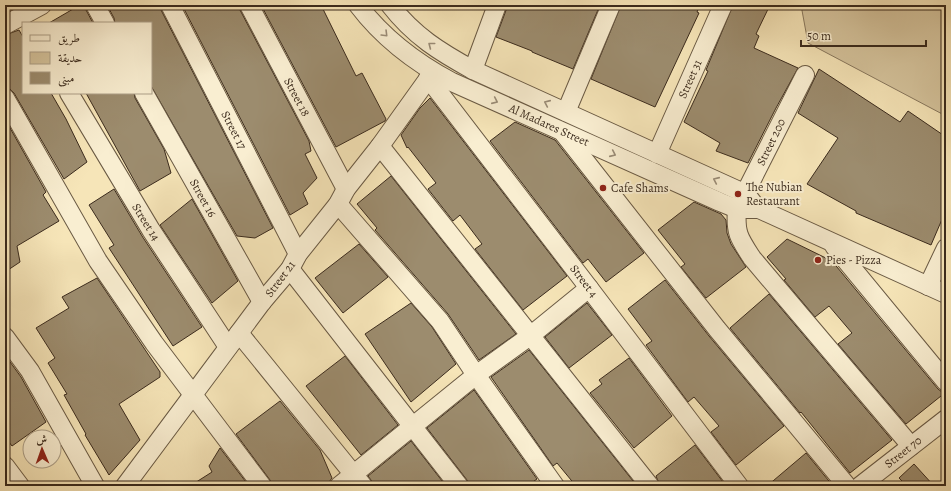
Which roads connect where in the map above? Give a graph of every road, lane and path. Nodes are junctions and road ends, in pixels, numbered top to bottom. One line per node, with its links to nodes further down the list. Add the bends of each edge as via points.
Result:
1 (95, 5): 10 (street)
2 (170, 5): 26 (street, Street 17)
3 (249, 5): 22 (street, Street 18)
4 (358, 5): 13 (street, Al Madares Street, one-way to 13, via 392,42)
5 (390, 5): 12 (street, Al Madares Street, one-way to 5, via 442,53 416,34)
6 (497, 5): 12 (street)
7 (611, 5): 18 (street)
8 (723, 5): 21 (street, Street 31)
9 (31, 12): 11 (street)
10 (104, 22)
11 (5, 25)
12 (473, 70): 18 (street, Al Madares Street, one-way to 12)
13 (430, 75): 19 (street, Al Madares Street, one-way to 19, via 452,82); 20 (street, Street 21); 28 (street, Street 4)
14 (805, 75): 23 (street, Street 200)
15 (70, 94): 34 (street, Street 14, via 151,230)
16 (145, 94): 30 (street, Street 16)
17 (5, 98): 37 (street, via 98,261 154,343)
18 (566, 112): 21 (street, Al Madares Street)
19 (562, 132): 23 (street, Al Madares Street, one-way to 23); 52 (street, via 716,329)
20 (380, 146): 22 (street, Street 21); 32 (street)
21 (657, 154): 23 (street, Al Madares Street, one-way to 21)
22 (342, 197): 26 (street, Street 21); 35 (street, Street 18, via 440,321)
23 (741, 201): 24 (street, Al Madares Street); 40 (street, via 736,225 739,237 748,252)
24 (831, 242): 27 (street, Al Madares Street); 36 (street)
25 (946, 248): 27 (street)
26 (294, 262): 30 (street, Street 21); 39 (street, Street 17)
27 (928, 286): 29 (street, Al Madares Street)
28 (589, 288): 32 (street); 51 (street, Street 4)
29 (946, 294)
30 (262, 302): 31 (street, Street 21)
31 (239, 333): 34 (street, Street 21); 42 (street)
32 (530, 336): 35 (street); 50 (street)
33 (5, 337): 44 (street, via 30,372)
34 (228, 348): 37 (street, Street 21)
35 (476, 375): 39 (street); 49 (street, Street 18)
36 (946, 382)
37 (194, 394): 45 (street, Street 21); 46 (street)
38 (946, 419): 40 (street, Street 70)
39 (412, 426): 42 (street); 48 (street, Street 17)
40 (911, 446): 53 (street, Street 70)
41 (5, 466): 43 (street)
42 (358, 481): 47 (street)
43 (20, 486)
44 (95, 486)
45 (125, 486)
46 (262, 486)
47 (339, 486)
48 (459, 486)
49 (555, 486)
50 (650, 486)
51 (739, 486)
52 (847, 486)
53 (860, 486)

